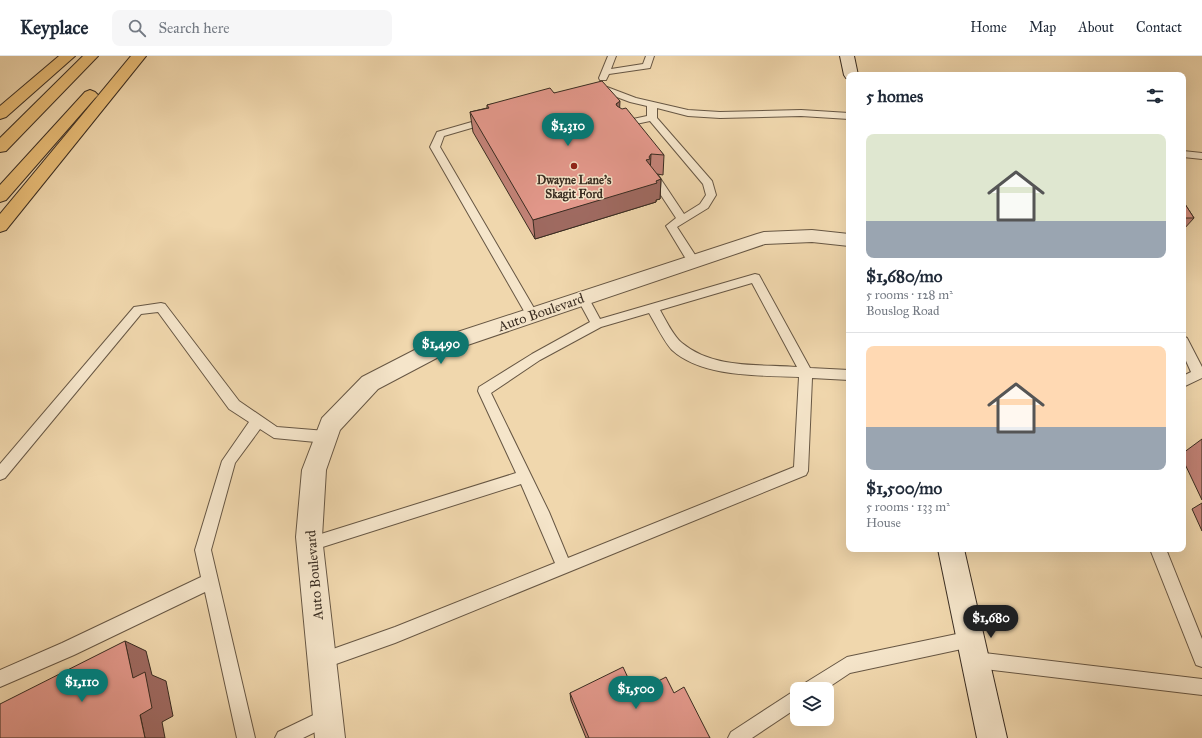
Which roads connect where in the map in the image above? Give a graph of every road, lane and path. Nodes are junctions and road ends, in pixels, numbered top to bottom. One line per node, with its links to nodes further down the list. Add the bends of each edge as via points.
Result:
1 (68, 56): 13 (highway)
2 (91, 56): 18 (highway)
3 (124, 56): 22 (highway)
4 (139, 56): 24 (highway)
5 (612, 56): 8 (lane)
6 (650, 56): 8 (lane, via 647,66)
7 (847, 56): 9 (street)
8 (606, 72): 11 (lane)
9 (850, 72)
10 (585, 91): 11 (lane)
11 (598, 91): 12 (lane, via 607,90)
12 (652, 105): 15 (lane, via 688,113 720,115 801,113); 16 (lane)
13 (0, 114)
14 (501, 116): 29 (lane, via 440,134 435,146)
15 (846, 116)
16 (652, 118): 17 (lane); 23 (lane, via 708,183 711,194 704,206)
17 (622, 124)
18 (0, 147)
19 (1186, 154): 20 (lane)
20 (1202, 156)
21 (654, 177): 23 (lane)
22 (0, 196)
23 (682, 219): 26 (lane, via 671,226)
24 (0, 226)
25 (846, 240): 26 (street, Auto Boulevard, via 812,236 764,238)
26 (693, 261): 27 (street, Auto Boulevard)
27 (583, 298): 29 (street, Auto Boulevard); 30 (lane)
28 (652, 308): 30 (lane); 32 (lane, via 676,346 701,362 735,368); 32 (lane, via 755,278)
29 (532, 315): 37 (street, Auto Boulevard, via 443,345 370,383 330,425)
30 (597, 324): 39 (lane, via 484,391)
31 (1186, 346): 33 (lane)
32 (806, 372): 34 (lane); 43 (lane, via 801,471)
33 (1200, 372): 35 (lane)
34 (846, 375)
35 (1186, 380)
36 (258, 421): 37 (lane, via 274,432); 38 (lane, via 234,405 161,306 138,310); 44 (lane, via 229,460 203,550)
37 (326, 437): 40 (street, Auto Boulevard, via 314,470)
38 (0, 474)
39 (524, 477): 40 (lane); 43 (lane)
40 (310, 544): 47 (street, Auto Boulevard)
41 (952, 552): 45 (street)
42 (1159, 552): 46 (lane)
43 (564, 566): 47 (lane, via 395,635)
44 (210, 581): 48 (lane); 53 (lane)
45 (973, 650): 49 (lane, via 847,665); 50 (lane); 56 (street)
46 (1202, 659)
47 (322, 661): 52 (street, Auto Boulevard)
48 (0, 679)
49 (822, 682)
50 (1202, 686)
51 (790, 703): 55 (lane)
52 (329, 727): 54 (lane)
53 (246, 738)
54 (284, 738)
55 (737, 738)
56 (992, 738)

